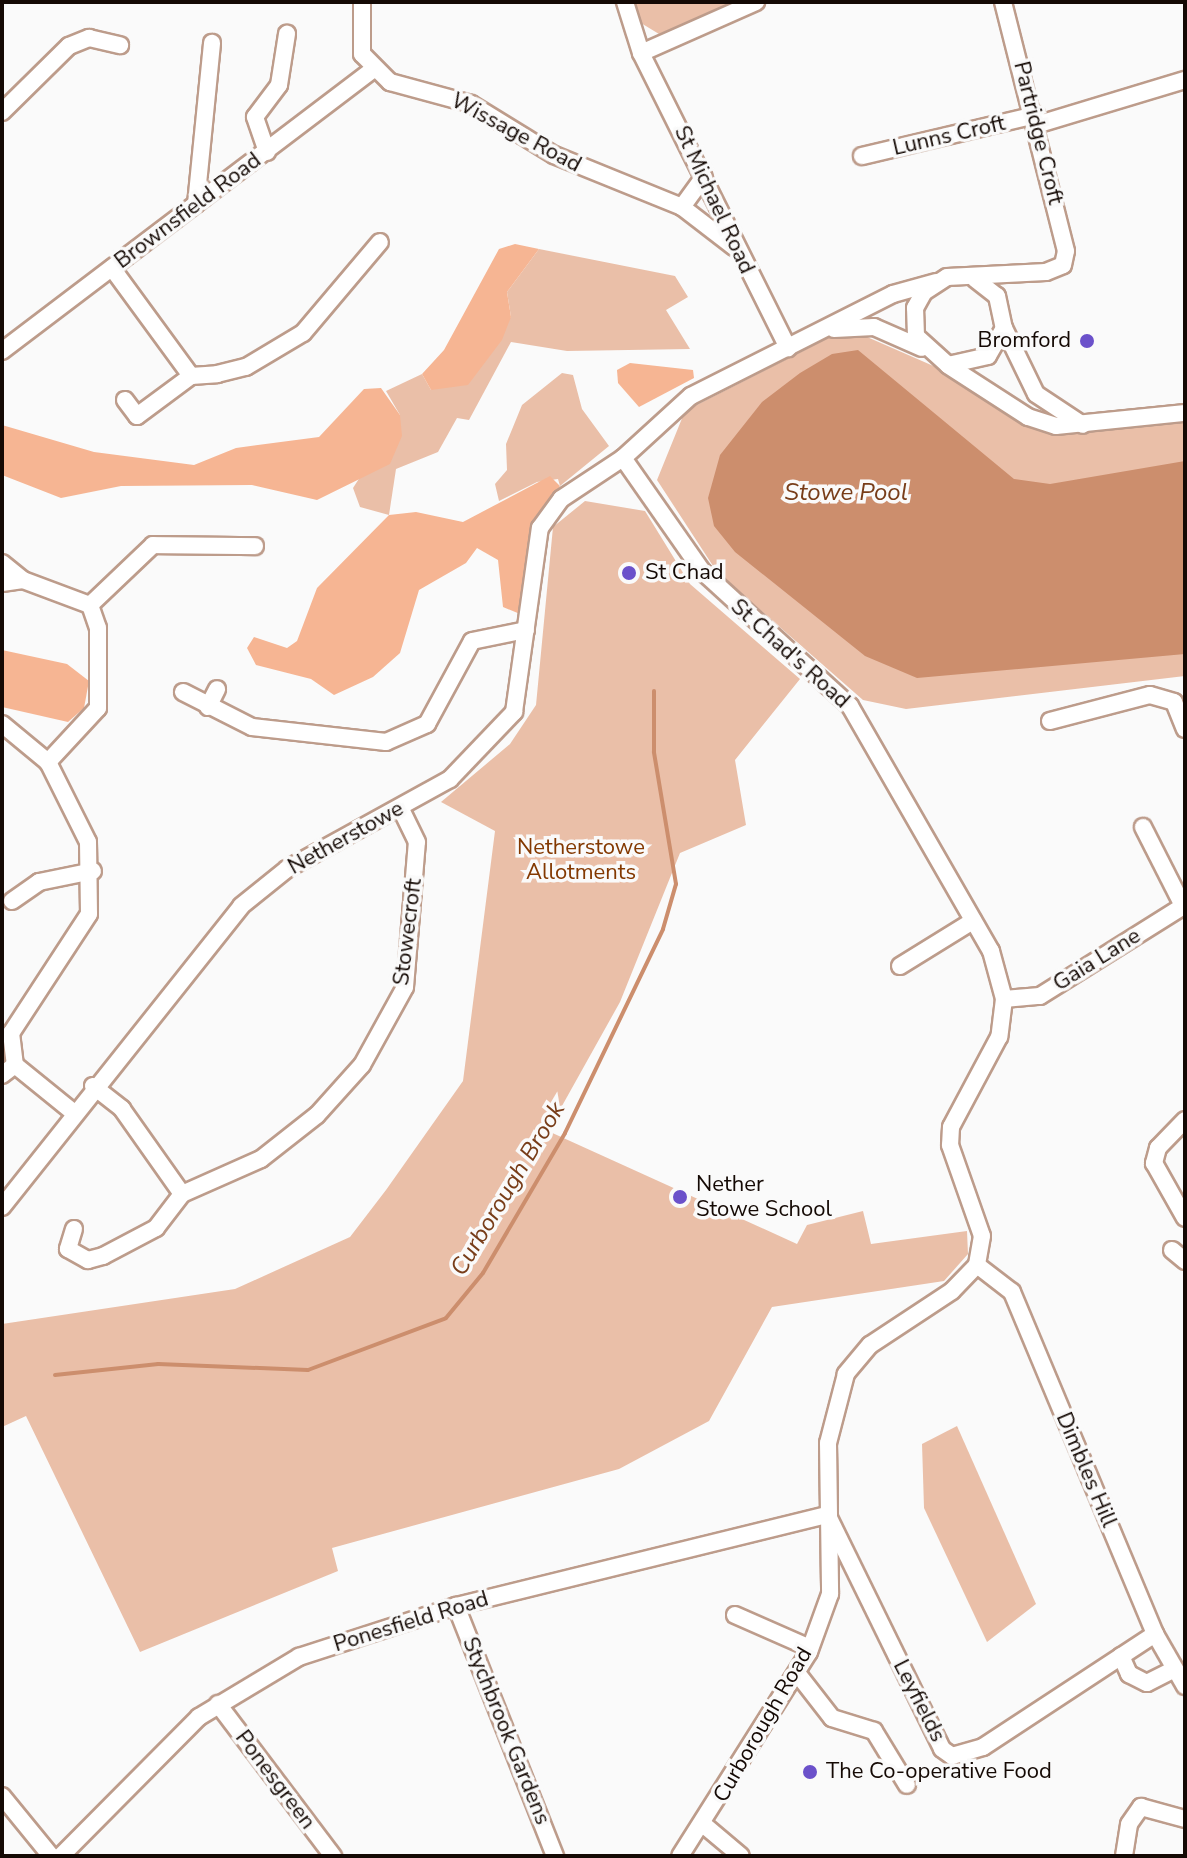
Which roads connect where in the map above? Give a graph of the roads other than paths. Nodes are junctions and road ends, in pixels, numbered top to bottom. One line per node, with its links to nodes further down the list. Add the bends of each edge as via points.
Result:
1 (362, 2): 9 (street, via 362,54)
2 (625, 2): 8 (street, St Michael Road)
3 (756, 2): 8 (street)
4 (1003, 2): 12 (street, Partridge Croft)
5 (287, 34): 13 (street, via 279,85 255,117)
6 (212, 43): 16 (street)
7 (120, 45): 11 (street, via 89,38 69,46)
8 (641, 53): 15 (street, St Michael Road)
9 (373, 69): 13 (street, Brownsfield Road); 17 (street, Wissage Road, via 390,82 471,104 554,155)
10 (1185, 80): 12 (street, Lunns Croft)
11 (2, 112)
12 (1037, 120): 14 (street, Lunns Croft); 21 (street, Partridge Croft, via 1063,265)
13 (267, 152): 16 (street, Brownsfield Road)
14 (862, 156)
15 (704, 177): 17 (street); 19 (street, St Michael Road)
16 (196, 204): 20 (street, Brownsfield Road)
17 (682, 207): 19 (street, Wissage Road)
18 (380, 242): 31 (street, via 303,333 246,367)
19 (734, 247): 27 (street, St Michael Road)
20 (112, 268): 29 (street, Brownsfield Road); 31 (street)
21 (1023, 276): 22 (street); 24 (street)
22 (975, 279): 23 (street); 24 (street)
23 (936, 282): 26 (street, via 893,294); 28 (street, via 915,308)
24 (1000, 304): 25 (street)
25 (1004, 328): 30 (street, via 988,356); 34 (street, via 1036,394)
26 (831, 329): 27 (street); 28 (street, via 874,327)
27 (788, 348): 35 (street, via 675,406)
28 (923, 348): 30 (street)
29 (2, 351)
30 (948, 365): 34 (street, via 1028,417)
31 (191, 376): 32 (street, via 137,416)
32 (125, 400)
33 (1185, 413): 34 (street)
34 (1088, 428)
35 (623, 458): 41 (street, Netherstowe, via 561,499 540,528); 54 (street, St Chad's Road, via 702,571 850,706)
36 (255, 546): 40 (street, via 153,545)
37 (2, 563): 38 (street)
38 (23, 580): 39 (street); 40 (street)
39 (2, 583)
40 (90, 605): 48 (street, via 98,628 98,708)
41 (526, 630): 44 (street, via 472,641 427,724 386,742 271,732); 49 (street, Netherstowe, via 514,712 450,779)
42 (217, 689): 44 (street)
43 (183, 692): 44 (street)
44 (208, 707)
45 (1050, 721): 47 (street, via 1150,695 1174,702)
46 (2, 724): 48 (street)
47 (1185, 729)
48 (48, 762): 51 (street, via 80,816)
49 (401, 809): 58 (street, Netherstowe, via 287,869 241,906); 61 (street, Stowecroft, via 417,842 405,987 373,1047 291,1138 226,1179)
50 (1143, 827): 53 (street)
51 (93, 871): 52 (street, via 39,882); 57 (street, via 89,914 77,940 11,1033)
52 (12, 901)
53 (1184, 906): 56 (street, Gaia Lane, via 1040,996)
54 (973, 921): 55 (street); 56 (street, St Chad's Road, via 991,951)
55 (900, 966)
56 (1004, 999): 65 (street, via 999,1037 951,1127 950,1145 982,1236)
57 (8, 1070): 59 (street)
58 (93, 1086): 59 (street, Netherstowe); 61 (street, via 122,1109)
59 (73, 1112): 62 (street, Netherstowe)
60 (1185, 1120): 63 (street, via 1158,1148 1154,1163)
61 (182, 1194): 64 (street, via 156,1228 103,1256 88,1260 68,1249)
62 (2, 1207)
63 (1185, 1218)
64 (74, 1229)
65 (977, 1265): 66 (street, Curborough Road, via 952,1291 870,1345 846,1374 828,1443); 69 (street, Dimbles Hill, via 996,1274 1018,1305)
66 (827, 1515): 67 (street, Ponesfield Road); 70 (street, Curborough Road, via 830,1594); 71 (street, Leyfields, via 942,1749 952,1756 983,1747)
67 (456, 1606): 75 (street, Ponesfield Road, via 299,1657); 85 (street, Stychbrook Gardens)
68 (735, 1615): 70 (street)
69 (1155, 1634): 71 (street, Leyfields); 72 (street, Dimbles Hill)
70 (810, 1648): 73 (street, Curborough Road)
71 (1121, 1656): 72 (street, via 1129,1674 1147,1683)
72 (1172, 1670): 74 (street, Dimbles Hill)
73 (797, 1673): 76 (street, via 832,1718 874,1731); 81 (street, Curborough Road)
74 (1185, 1686)
75 (218, 1704): 83 (street, Ponesfield Road); 84 (street, Ponesgreen)
76 (895, 1762): 77 (street); 78 (street)
77 (879, 1772)
78 (907, 1785)
79 (2, 1796): 82 (street)
80 (1185, 1819): 88 (street, via 1141,1807 1129,1824)
81 (704, 1825): 86 (street, Curborough Road); 87 (street)
82 (51, 1856)
83 (61, 1856)
84 (333, 1856)
85 (555, 1856)
86 (680, 1856)
87 (741, 1856)
88 (1124, 1856)

